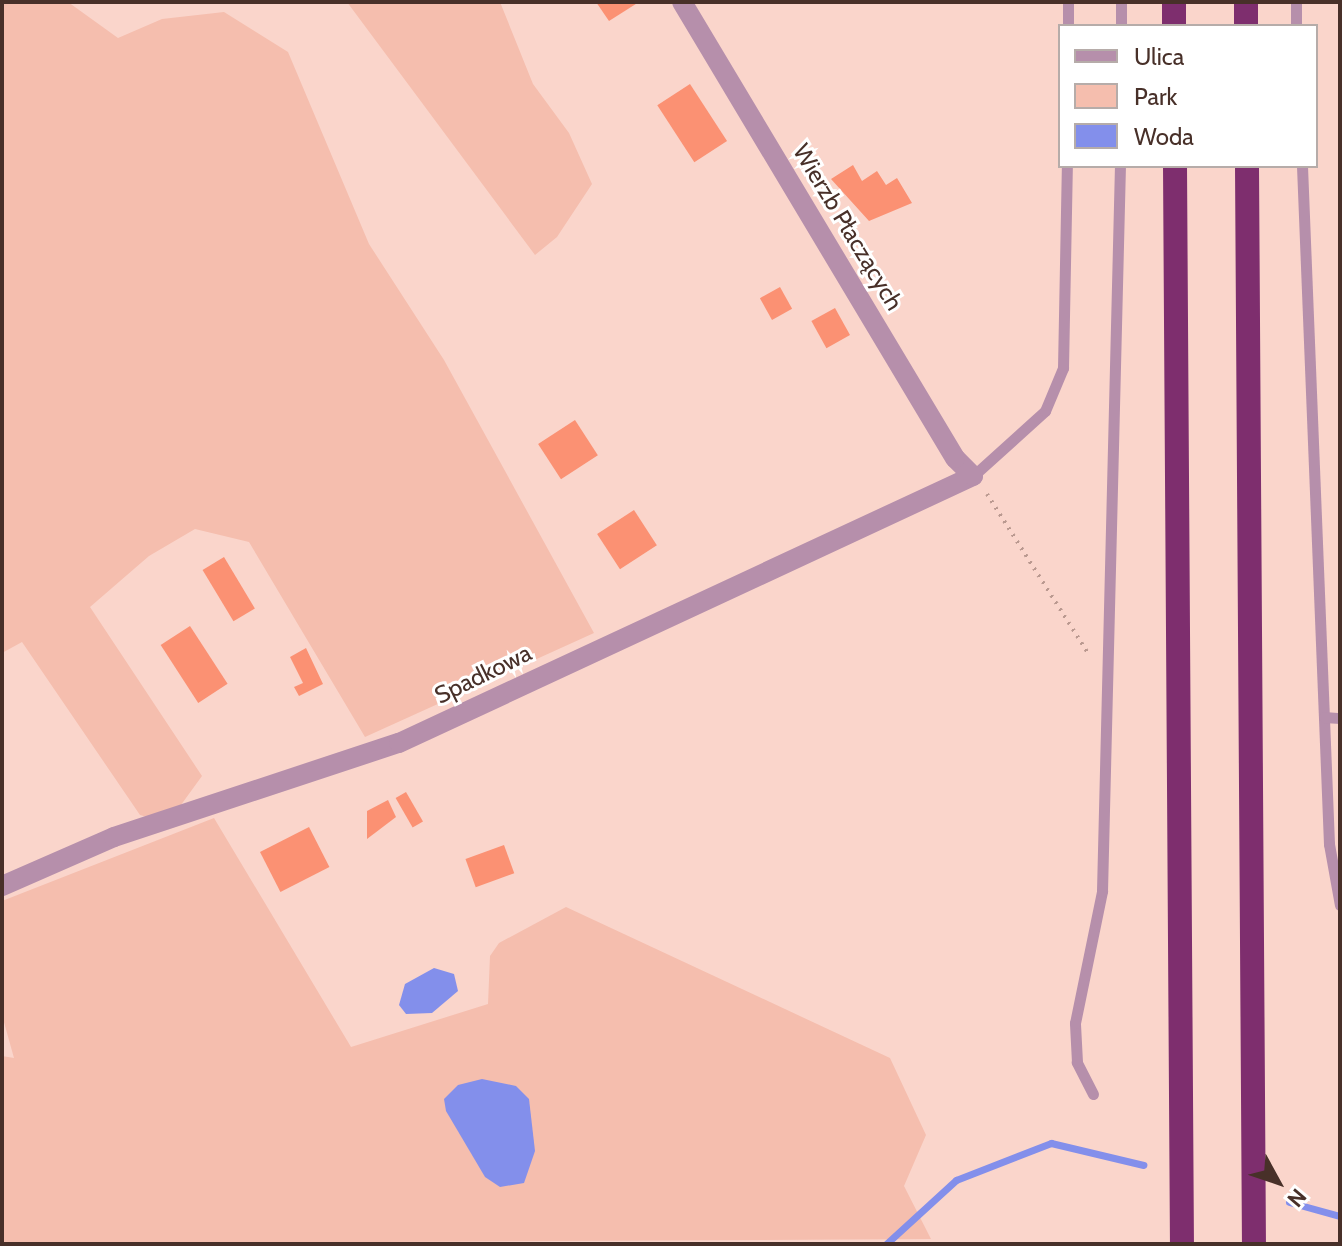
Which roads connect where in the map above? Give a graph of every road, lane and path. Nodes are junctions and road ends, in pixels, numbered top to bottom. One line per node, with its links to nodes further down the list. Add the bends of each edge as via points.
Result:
1 (682, 2): 17 (street, Wierzb Płaczących, via 955,458)
2 (1068, 2): 7 (lane)
3 (1121, 2): 8 (lane)
4 (1174, 2): 9 (highway)
5 (1246, 2): 10 (highway)
6 (1296, 2): 11 (lane)
7 (1068, 24)
8 (1121, 24)
9 (1174, 24)
10 (1246, 24)
11 (1296, 24)
12 (1067, 168): 17 (lane, via 1063,368 1045,411)
13 (1120, 168): 18 (lane)
14 (1175, 168): 24 (highway)
15 (1247, 168): 25 (highway)
16 (1302, 168): 19 (lane)
17 (973, 476): 18 (path); 21 (street, Spadkowa, via 399,743 114,837)
18 (1108, 681): 23 (lane, via 1100,922 1081,976 1075,1023 1077,1062)
19 (1324, 717): 20 (lane); 22 (lane, via 1329,844)
20 (1340, 718)
21 (2, 886)
22 (1340, 905)
23 (1093, 1094)
24 (1182, 1244)
25 (1254, 1244)

